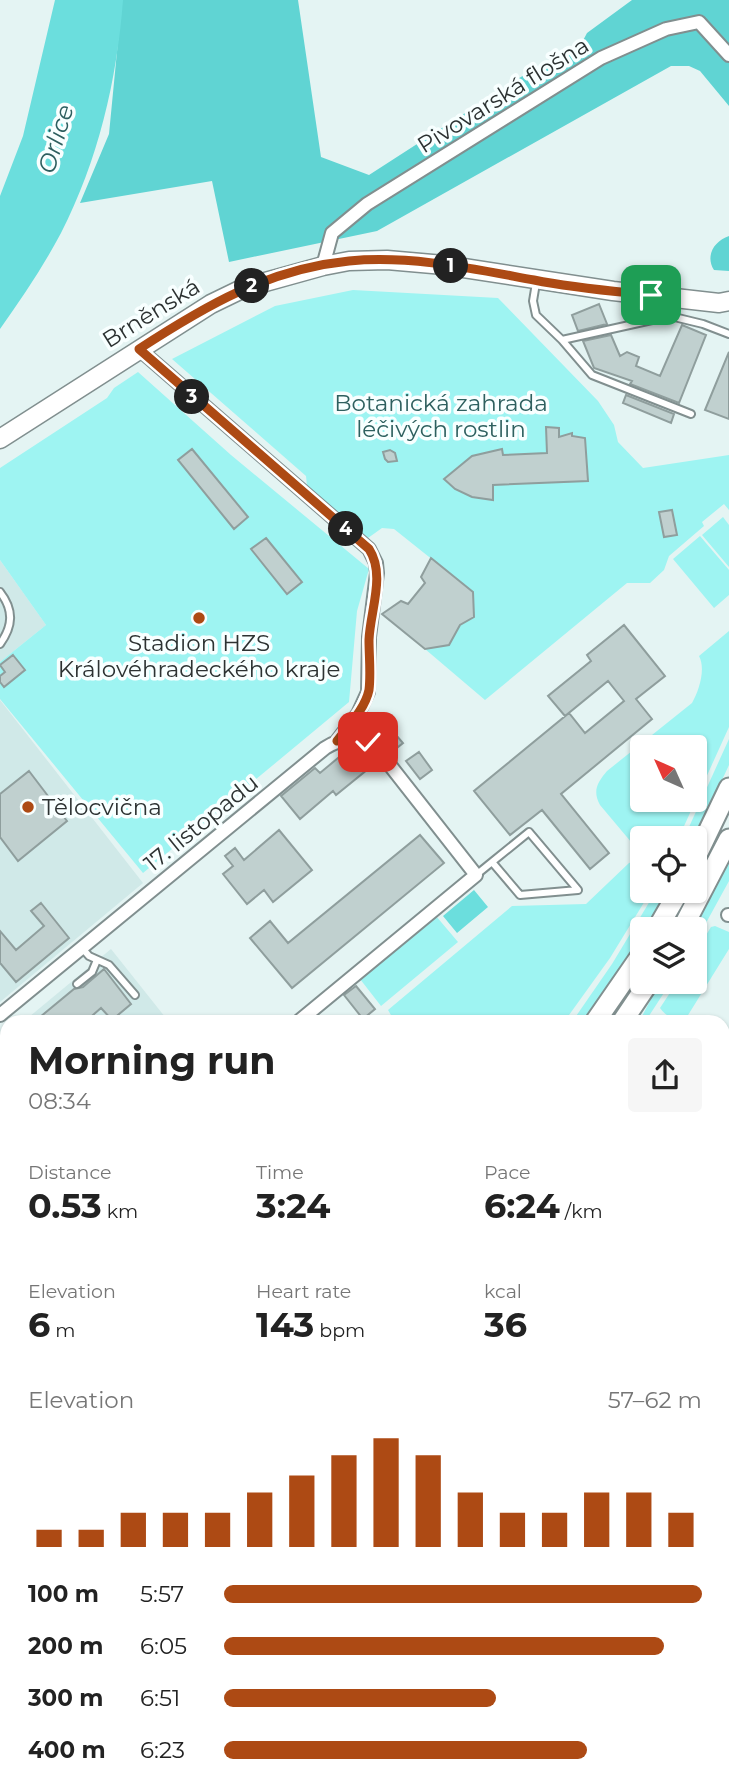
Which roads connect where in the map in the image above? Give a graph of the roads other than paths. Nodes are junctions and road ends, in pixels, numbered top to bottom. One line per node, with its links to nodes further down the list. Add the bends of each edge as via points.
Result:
1 (729, 55): 2 (street, Pivovarská flošna, via 699,22 666,29 601,58 366,204 332,233)
2 (323, 266): 3 (street, Brněnská, via 387,260); 9 (street, Brněnská, via 244,288 211,303)
3 (537, 281): 4 (street, Brněnská); 8 (lane, via 534,311)
4 (651, 295): 5 (street, Brněnská); 6 (lane)
5 (726, 304)
6 (645, 321): 7 (lane, via 679,317); 8 (lane)
7 (729, 334)
8 (562, 340): 10 (lane, via 592,375)
9 (139, 349): 11 (street, Brněnská); 14 (street, 17. listopadu, via 369,549 377,573 369,637 369,692)
10 (691, 414)
11 (0, 439)
12 (0, 592): 13 (lane, via 11,624)
13 (0, 645)
14 (337, 741): 19 (street, via 356,739 378,750); 21 (street, 17. listopadu)
15 (729, 788): 16 (main road)
16 (707, 834)
17 (729, 839): 20 (main road)
18 (492, 862): 18 (lane, via 520,895 578,890 530,832); 19 (lane)
19 (476, 875): 28 (street)
20 (688, 917)
21 (82, 948): 22 (lane); 27 (street, 17. listopadu)
22 (97, 960): 24 (lane, via 92,972); 26 (lane, via 109,965)
23 (630, 972): 29 (main road)
24 (77, 984)
25 (643, 994): 30 (main road)
26 (135, 995)
27 (1, 1015)
28 (306, 1015)
29 (601, 1015)
30 (632, 1015)

